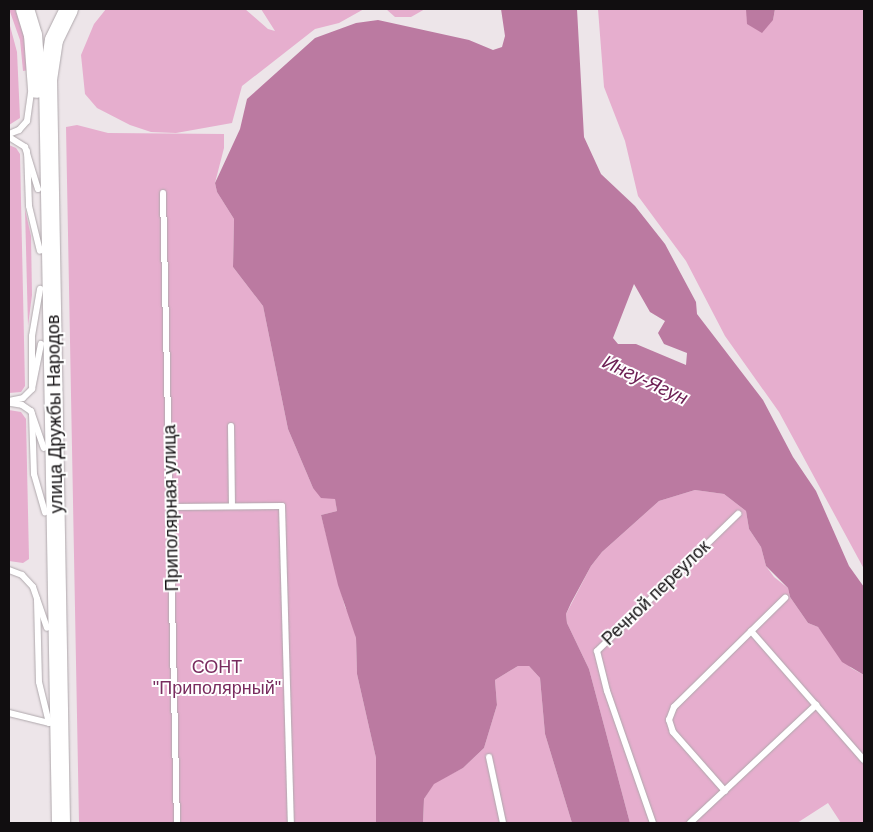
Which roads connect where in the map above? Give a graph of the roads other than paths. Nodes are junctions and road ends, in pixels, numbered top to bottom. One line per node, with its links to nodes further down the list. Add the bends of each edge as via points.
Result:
1 (25, 9): 3 (main road, улица Дружбы Народов, via 34,35)
2 (69, 9): 33 (main road, улица Дружбы Народов, via 54,40 48,80)
3 (37, 74): 4 (lane, via 29,98 27,121 19,130); 7 (main road, улица Дружбы Народов)
4 (9, 134)
5 (9, 137): 6 (lane, via 20,142)
6 (27, 151): 7 (lane); 9 (lane, via 29,206)
7 (38, 189): 9 (main road, улица Дружбы Народов)
8 (163, 193): 18 (lane, Приполярная улица)
9 (40, 251): 10 (main road, улица Дружбы Народов)
10 (40, 289): 11 (main road, улица Дружбы Народов); 12 (lane, via 32,336)
11 (42, 344): 12 (lane); 16 (main road, улица Дружбы Народов)
12 (32, 386): 13 (lane, via 22,398)
13 (9, 402): 14 (lane, via 26,407)
14 (32, 414): 16 (lane); 19 (lane, via 34,474)
15 (231, 426): 17 (lane)
16 (44, 448): 19 (main road, улица Дружбы Народов)
17 (232, 505): 18 (lane); 35 (lane, via 282,506)
18 (172, 507): 34 (lane, Приполярная улица)
19 (45, 512): 24 (main road, улица Дружбы Народов)
20 (738, 514): 37 (lane, Речной переулок, via 597,651 607,691)
21 (9, 570): 22 (lane, via 28,580)
22 (37, 598): 24 (lane); 28 (lane, via 40,682)
23 (784, 598): 25 (lane)
24 (47, 628): 28 (main road, улица Дружбы Народов)
25 (751, 631): 26 (lane); 31 (lane, via 674,707 669,720 673,732)
26 (816, 705): 30 (lane); 31 (lane)
27 (9, 713): 28 (lane)
28 (49, 723): 32 (main road, улица Дружбы Народов)
29 (489, 757): 36 (lane)
30 (864, 760)
31 (725, 791): 38 (lane)
32 (49, 823)
33 (60, 823)
34 (178, 823)
35 (291, 823)
36 (503, 823)
37 (653, 823)
38 (690, 823)

